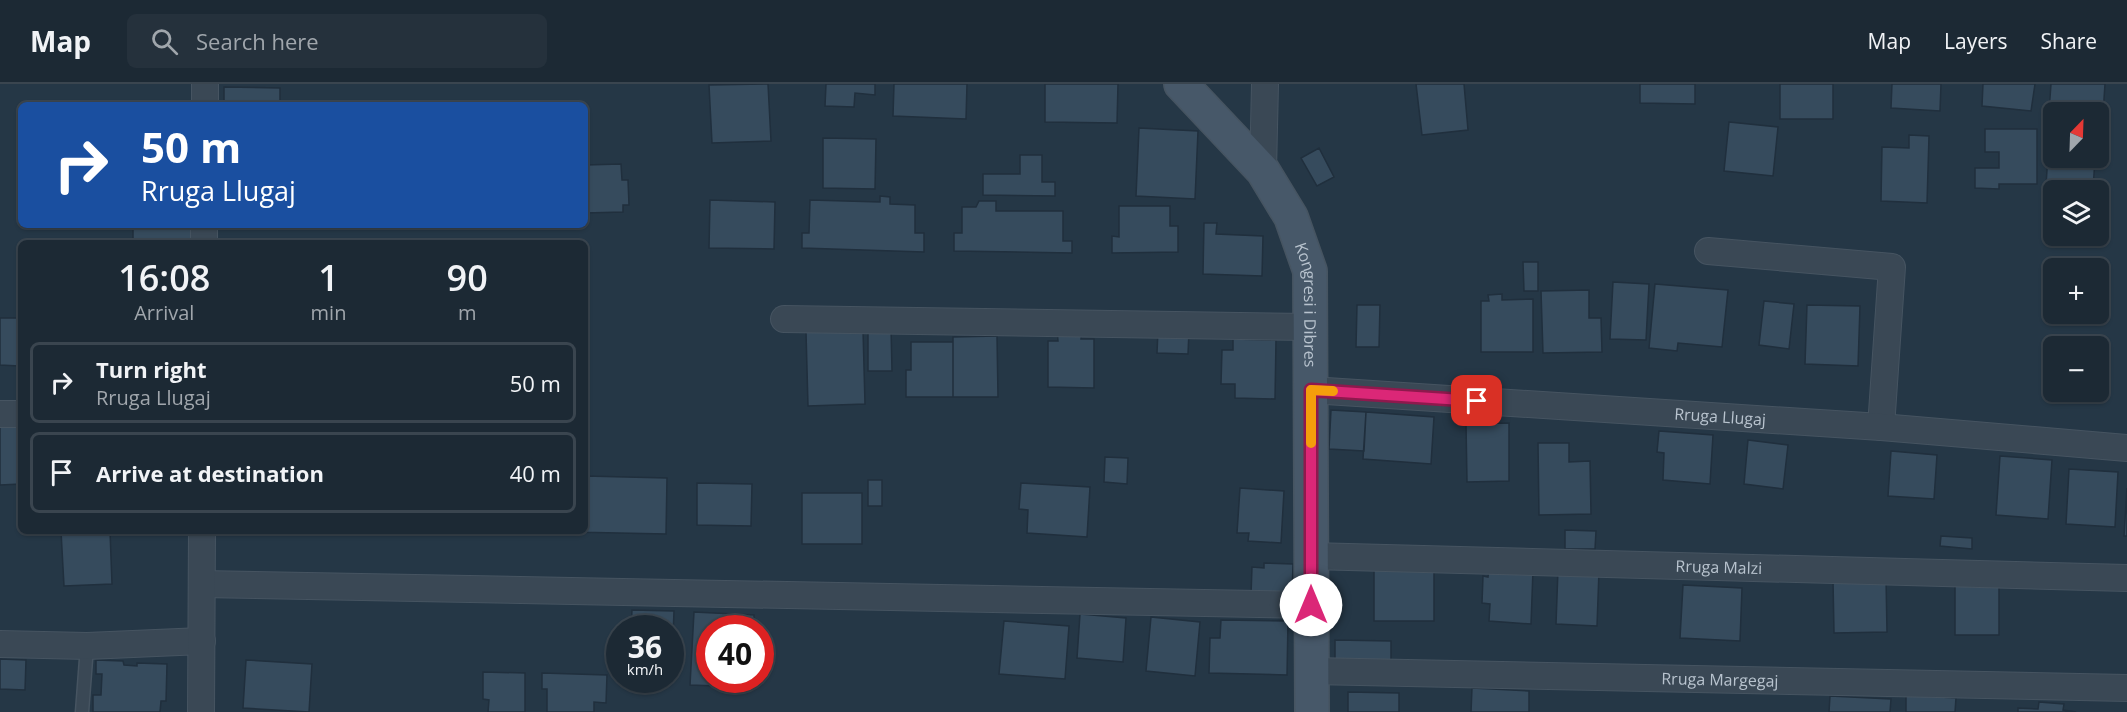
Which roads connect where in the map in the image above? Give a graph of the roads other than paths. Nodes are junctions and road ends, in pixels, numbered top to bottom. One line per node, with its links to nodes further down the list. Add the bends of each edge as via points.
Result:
1 (205, 84): 4 (street)
2 (1181, 84): 5 (street, Kongresi i Dibres)
3 (1265, 84): 5 (street)
4 (205, 102)
5 (1263, 171): 8 (street, Kongresi i Dibres, via 1291,217 1310,271)
6 (1708, 251): 12 (street, via 1892,267)
7 (784, 319): 8 (street)
8 (1309, 327): 9 (street, Kongresi i Dibres)
9 (1311, 390): 12 (street, Rruga Llugaj); 15 (street, Kongresi i Dibres)
10 (0, 414): 11 (street)
11 (18, 414)
12 (1881, 427): 13 (street, Rruga Llugaj)
13 (2127, 448)
14 (202, 534): 17 (street)
15 (1311, 556): 16 (street, Rruga Malzi); 18 (street, Kongresi i Dibres)
16 (2127, 578)
17 (202, 584): 18 (street); 19 (street)
18 (1311, 605): 22 (street, Kongresi i Dibres)
19 (202, 641): 21 (street); 25 (street)
20 (0, 644): 21 (street)
21 (87, 646): 24 (lane)
22 (1312, 671): 23 (street, Rruga Margegaj); 26 (street, Kongresi i Dibres)
23 (2127, 688)
24 (82, 712)
25 (201, 712)
26 (1312, 712)

